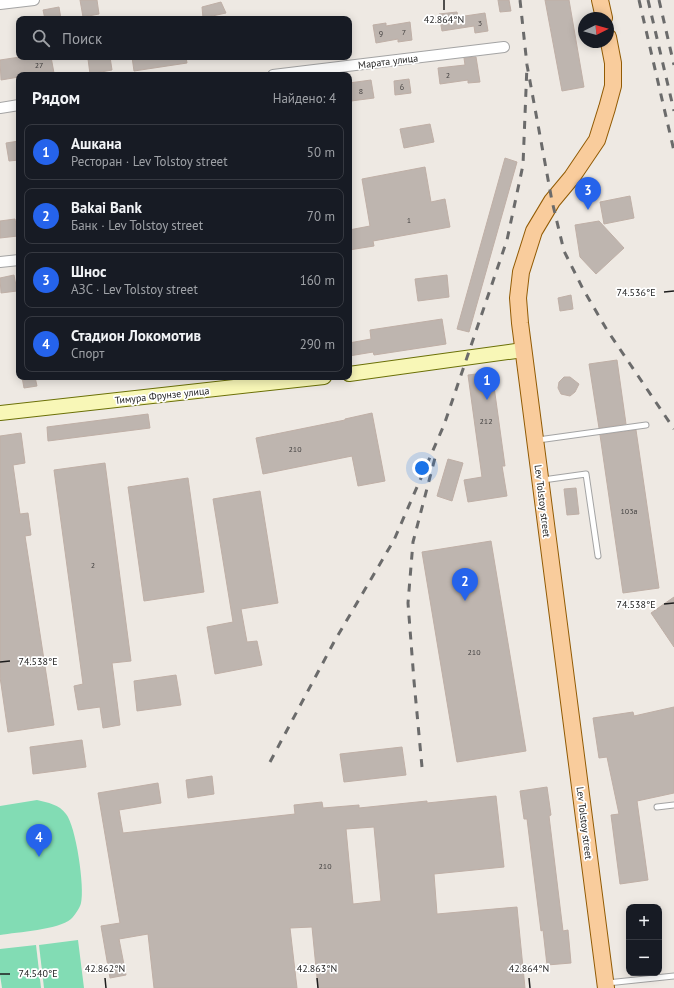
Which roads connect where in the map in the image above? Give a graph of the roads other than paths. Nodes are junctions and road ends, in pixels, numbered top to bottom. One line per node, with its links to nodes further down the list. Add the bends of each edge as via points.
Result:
1 (34, 0): 3 (street)
2 (600, 0): 4 (main road)
3 (0, 4)
4 (603, 12)
5 (504, 47): 7 (street, Марата улица)
6 (610, 48): 12 (main road, Lev Tolstoy street, via 613,86 597,140 552,201 534,231 521,272 518,298)
7 (298, 72)
8 (16, 105): 9 (street)
9 (0, 108)
10 (16, 260): 11 (street)
11 (0, 262)
12 (523, 350): 13 (main road); 17 (main road, Lev Tolstoy street)
13 (352, 374)
14 (297, 380): 15 (main road, Тимура Фрунзе улица)
15 (0, 413)
16 (646, 425): 17 (lane)
17 (535, 440): 18 (main road, Lev Tolstoy street)
18 (540, 480): 19 (lane, via 586,474); 23 (main road, Lev Tolstoy street)
19 (598, 556)
20 (674, 805): 21 (lane)
21 (657, 807)
22 (674, 976): 23 (lane)
23 (606, 986)

